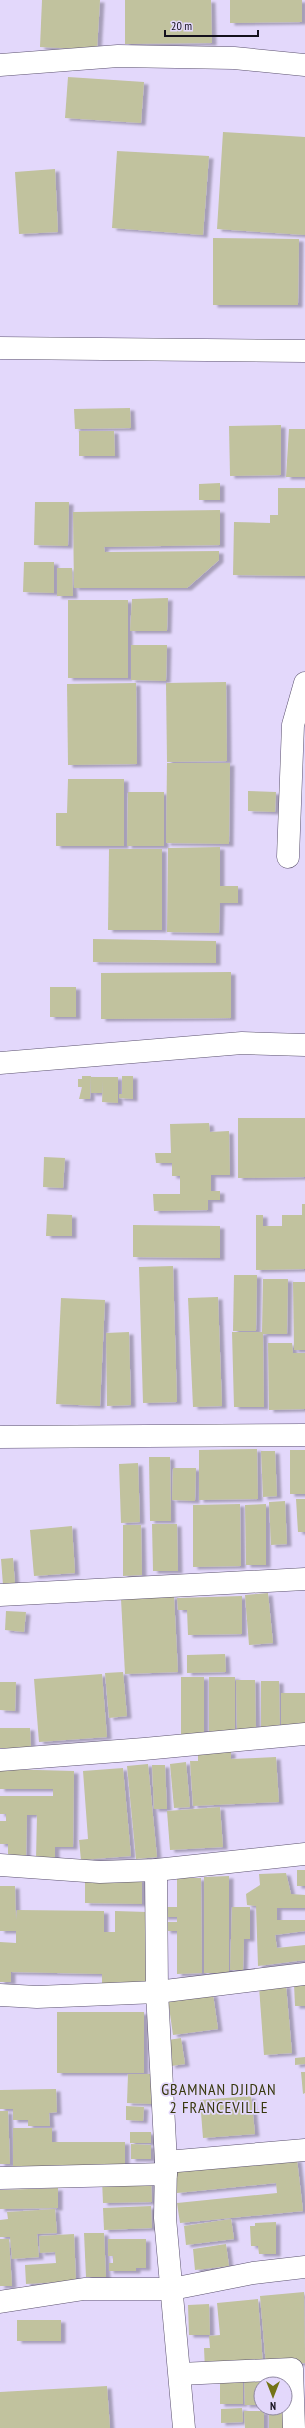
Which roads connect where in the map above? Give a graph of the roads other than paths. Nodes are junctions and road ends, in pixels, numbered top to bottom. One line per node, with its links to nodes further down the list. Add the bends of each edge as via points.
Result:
1 (0, 65): 2 (street, via 118,56 234,58)
2 (305, 65)
3 (0, 348): 4 (street)
4 (305, 351)
5 (305, 683): 6 (street, via 293,725)
6 (288, 857)
7 (305, 1044): 8 (street, via 242,1043)
8 (0, 1063)
9 (305, 1435): 10 (street)
10 (0, 1437)
11 (305, 1578): 12 (street)
12 (0, 1595)
13 (305, 1734): 14 (street, via 144,1750)
14 (0, 1760)
15 (305, 1854): 17 (street)
16 (0, 1865): 17 (street, via 100,1872)
17 (156, 1870): 19 (street)
18 (305, 1974): 19 (street)
19 (157, 1992): 20 (street, via 37,1997); 22 (street)
20 (0, 1995)
21 (305, 2150): 22 (street)
22 (166, 2168): 23 (street); 25 (street, via 165,2218)
23 (0, 2178)
24 (305, 2267): 25 (street, via 253,2273)
25 (172, 2289): 26 (street, via 84,2289); 27 (street)
26 (0, 2302)
27 (180, 2374): 28 (street); 29 (street, via 292,2369)
28 (184, 2428)
29 (294, 2428)

